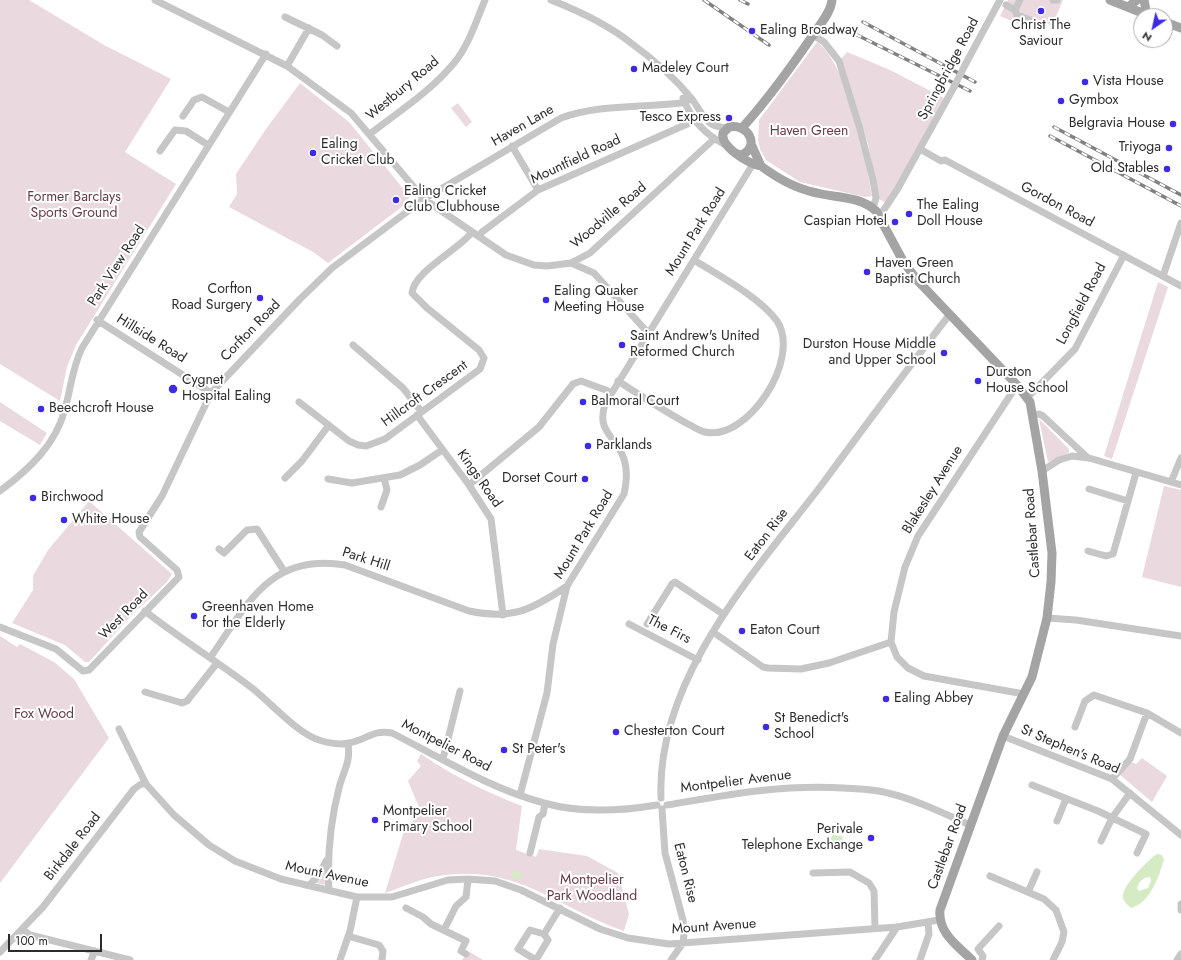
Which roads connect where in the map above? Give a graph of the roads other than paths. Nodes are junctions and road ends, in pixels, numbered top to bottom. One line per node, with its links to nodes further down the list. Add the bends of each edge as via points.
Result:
1 (155, 0): 19 (street, Woodville Road)
2 (485, 0): 27 (street, Westbury Road, via 455,62 426,90)
3 (551, 0): 21 (street, via 575,9 631,43 678,84)
4 (832, 0): 17 (main road, via 829,11)
5 (1020, 0): 13 (street)
6 (1053, 0): 7 (street)
7 (1057, 0)
8 (1110, 0): 11 (main road)
9 (1137, 0): 11 (main road)
10 (1003, 2): 13 (street); 33 (street, Springbridge Road, bridge, via 965,65)
11 (1128, 7): 12 (main road)
12 (1133, 9)
13 (1015, 10): 15 (street, via 1017,15)
14 (285, 17): 16 (street)
15 (1030, 20)
16 (309, 28): 18 (street); 20 (street)
17 (813, 35): 26 (main road); 39 (street, via 824,42 839,61 873,180 876,198)
18 (337, 46)
19 (266, 54): 20 (street, Woodville Road); 22 (street, Park View Road)
20 (287, 66): 27 (street, Woodville Road, via 351,113)
21 (688, 100): 24 (street); 25 (street, via 711,124); 31 (street, Haven Lane, via 676,104 571,114)
22 (228, 112): 23 (street, via 204,97 198,97); 30 (street, Park View Road)
23 (183, 116)
24 (694, 121): 28 (street); 37 (street, Mountfield Road)
25 (727, 128): 26 (main road); 29 (main road, via 723,133)
26 (742, 128): 32 (main road, via 749,136)
27 (370, 134): 38 (street, Woodville Road)
28 (714, 139): 29 (street); 45 (street, Woodville Road)
29 (724, 144): 35 (main road)
30 (208, 146): 34 (street, via 186,131 174,130); 52 (street, Park View Road)
31 (512, 146): 37 (street); 38 (street, Haven Lane)
32 (752, 146): 35 (main road, via 745,154); 36 (main road)
33 (920, 149): 40 (street); 44 (street, Gordon Road, via 941,161 946,160)
34 (160, 151)
35 (738, 154): 36 (main road)
36 (757, 165): 39 (main road, via 802,188 856,200); 46 (street, Mount Park Road)
37 (538, 190): 43 (street, Mountfield Road, via 482,232)
38 (424, 199): 42 (street, Woodville Road); 58 (street, Corfton Road, via 332,268)
39 (873, 208): 40 (main road, Castlebar Road)
40 (879, 217): 51 (main road, Castlebar Road, via 903,262)
41 (1181, 223): 49 (street)
42 (472, 232): 43 (street, Woodville Road); 61 (street, Hillcroft Crescent, via 436,262 416,283 412,293 426,308 479,350 484,358 480,369)
43 (479, 237): 47 (street, Woodville Road, via 506,255 534,265)
44 (1124, 255): 49 (street, Gordon Road); 59 (street, Longfield Road, via 1074,349)
45 (582, 258): 47 (street, Woodville Road); 48 (street)
46 (694, 260): 53 (street, Mount Park Road); 55 (street, via 758,302 777,321 783,335 784,351 776,379 762,401 746,416 727,430 705,432 667,413)
47 (571, 263): 48 (street)
48 (594, 273): 53 (street)
49 (1163, 276): 50 (street, Gordon Road)
50 (1181, 286)
51 (950, 314): 56 (main road, Castlebar Road); 89 (street, Eaton Rise)
52 (97, 320): 58 (street, Hillside Road); 78 (street, Park View Road, via 73,368 66,408 56,432 28,469)
53 (649, 334): 55 (street, Mount Park Road)
54 (353, 345): 61 (street, Kings Road, via 403,388)
55 (618, 381): 57 (street, Mount Park Road)
56 (1017, 384): 59 (main road, Castlebar Road); 97 (street, Blakesley Avenue, via 918,536 906,567 894,612)
57 (611, 392): 75 (street, via 581,381 573,384 539,427); 85 (street, Mount Park Road, via 604,404 602,422 608,436 622,454 627,468 627,481 624,494)
58 (211, 393): 84 (street, Corfton Road, via 162,496 139,532 140,537 177,570)
59 (1027, 398): 62 (main road, Castlebar Road)
60 (300, 402): 63 (street, Hillcroft Crescent)
61 (419, 413): 63 (street, Hillcroft Crescent, via 385,439 366,446 349,440); 65 (street, Kings Road)
62 (1032, 414): 64 (street, via 1043,416); 69 (main road, Castlebar Road)
63 (329, 425): 71 (street, via 302,461)
64 (1075, 447): 66 (street); 67 (street)
65 (442, 450): 72 (street, via 409,472); 75 (street, Kings Road)
66 (1072, 456): 67 (street); 69 (street, via 1059,460)
67 (1088, 458): 70 (street)
68 (1181, 458): 74 (street)
69 (1042, 471): 91 (main road, Castlebar Road, via 1052,553)
70 (1136, 473): 74 (street); 79 (street)
71 (285, 478)
72 (384, 478): 73 (street, via 352,483); 80 (street, via 387,490)
73 (328, 479)
74 (1171, 482): 76 (street)
75 (469, 485): 90 (street, Kings Road, via 494,528)
76 (1181, 485)
77 (1089, 490): 79 (street)
78 (0, 492)
79 (1128, 501): 82 (street, via 1113,554 1106,556)
80 (381, 507)
81 (219, 549): 83 (street, via 224,553 247,530 257,529)
82 (1088, 551)
83 (284, 572): 90 (street, Park Hill, via 315,563 345,565 469,611); 98 (street, Park Hill, via 256,593)
84 (179, 575): 88 (street, West Road, via 178,579)
85 (567, 586): 86 (street, Park Hill); 87 (street, Mount Park Road)
86 (548, 599): 87 (street); 90 (street, Park Hill, via 534,607)
87 (562, 605): 115 (street, Mount Park Road, via 553,644 547,693)
88 (145, 610): 94 (street, West Road, via 86,672 56,649); 98 (street, Montpelier Road, via 174,634)
89 (723, 614): 93 (street, via 674,582); 95 (street, Eaton Rise)
90 (503, 615)
91 (1047, 618): 96 (street); 103 (main road, Castlebar Road, via 1039,657)
92 (629, 624): 99 (street, The Firs)
93 (647, 624)
94 (0, 627)
95 (713, 632): 97 (street, via 768,668 801,669 829,663); 99 (street, Eaton Rise)
96 (1181, 636)
97 (891, 642): 103 (street, via 896,656 908,668 924,676)
98 (210, 658): 100 (street, Montpelier Road)
99 (698, 660): 118 (street, Eaton Rise, via 686,684 671,726 662,766 661,798 666,800)
100 (217, 663): 102 (street, via 187,701 182,703); 109 (street, Montpelier Road, via 262,695 309,736 319,741)
101 (460, 691): 110 (street)
102 (145, 692)
103 (1024, 694): 108 (main road, Castlebar Road)
104 (1147, 713): 105 (street, via 1094,695 1085,701); 107 (street); 111 (street, via 1130,759)
105 (1075, 727)
106 (119, 729): 112 (street, Mount Avenue)
107 (1181, 733)
108 (1003, 736): 111 (street, St Stephen's Road); 121 (main road, Castlebar Road)
109 (348, 744): 110 (street, Montpelier Road, via 385,731); 126 (street, via 350,757 339,787)
110 (443, 759): 115 (street, Montpelier Road)
111 (1112, 779): 114 (street, St Stephen's Road)
112 (146, 784): 131 (street, Mount Avenue, via 193,834 225,856 281,879); 144 (street, Birkdale Road, via 134,789 43,906)
113 (1032, 785): 116 (street)
114 (1130, 793): 119 (street); 122 (street, St Stephen's Road)
115 (520, 795): 117 (street, Montpelier Road)
116 (1066, 799): 119 (street); 120 (street)
117 (546, 804): 118 (street, Montpelier Road, via 607,810); 124 (street, via 543,814 539,817)
118 (662, 806): 121 (street, Montpelier Avenue, via 756,790 824,786 858,788 887,792 922,803); 148 (street, Eaton Rise, via 665,853 683,920)
119 (1112, 818): 123 (street); 125 (street, via 1146,834)
120 (1057, 821)
121 (970, 825): 139 (main road, Castlebar Road, via 945,895)
122 (1181, 835)
123 (1101, 842)
124 (530, 853)
125 (1137, 853)
126 (327, 858): 131 (street); 132 (street)
127 (1037, 872): 133 (street)
128 (813, 873): 143 (street, via 850,872 869,884 874,891)
129 (990, 876): 133 (street)
130 (468, 879): 134 (street, Mount Avenue, via 448,880 392,897); 137 (street, Mount Avenue, via 495,881); 145 (street, via 466,897 456,906)
131 (310, 885): 132 (street, Mount Avenue)
132 (329, 890): 134 (street, Mount Avenue)
133 (1028, 892): 162 (street, via 1044,899 1056,910 1064,932)
134 (357, 896): 147 (street)
135 (1181, 904): 138 (street)
136 (406, 908): 145 (street)
137 (560, 908): 146 (street); 148 (street, Mount Avenue, via 593,926 628,938 669,944)
138 (1181, 910)
139 (940, 920): 140 (street, Mount Avenue); 161 (main road, via 945,933)
140 (928, 922): 142 (street, Mount Avenue); 160 (street, via 929,934)
141 (999, 926): 153 (street, via 978,949 983,956)
142 (897, 927): 143 (street, Mount Avenue); 159 (street)
143 (875, 928): 148 (street, Mount Avenue)
144 (22, 929): 149 (street, via 30,935); 150 (street, Birkdale Road)
145 (444, 930): 151 (street, via 466,941 461,951)
146 (544, 934)
147 (348, 936): 156 (street); 157 (street, via 379,945 383,951)
148 (683, 943): 158 (street)
149 (95, 951): 154 (street); 155 (street)
150 (0, 952)
151 (466, 954)
152 (1181, 954): 163 (street)
153 (982, 959)
154 (92, 960)
155 (130, 960)
156 (340, 960)
157 (382, 960)
158 (671, 960)
159 (875, 960)
160 (920, 960)
161 (972, 960)
162 (1053, 960)
163 (1177, 960)

